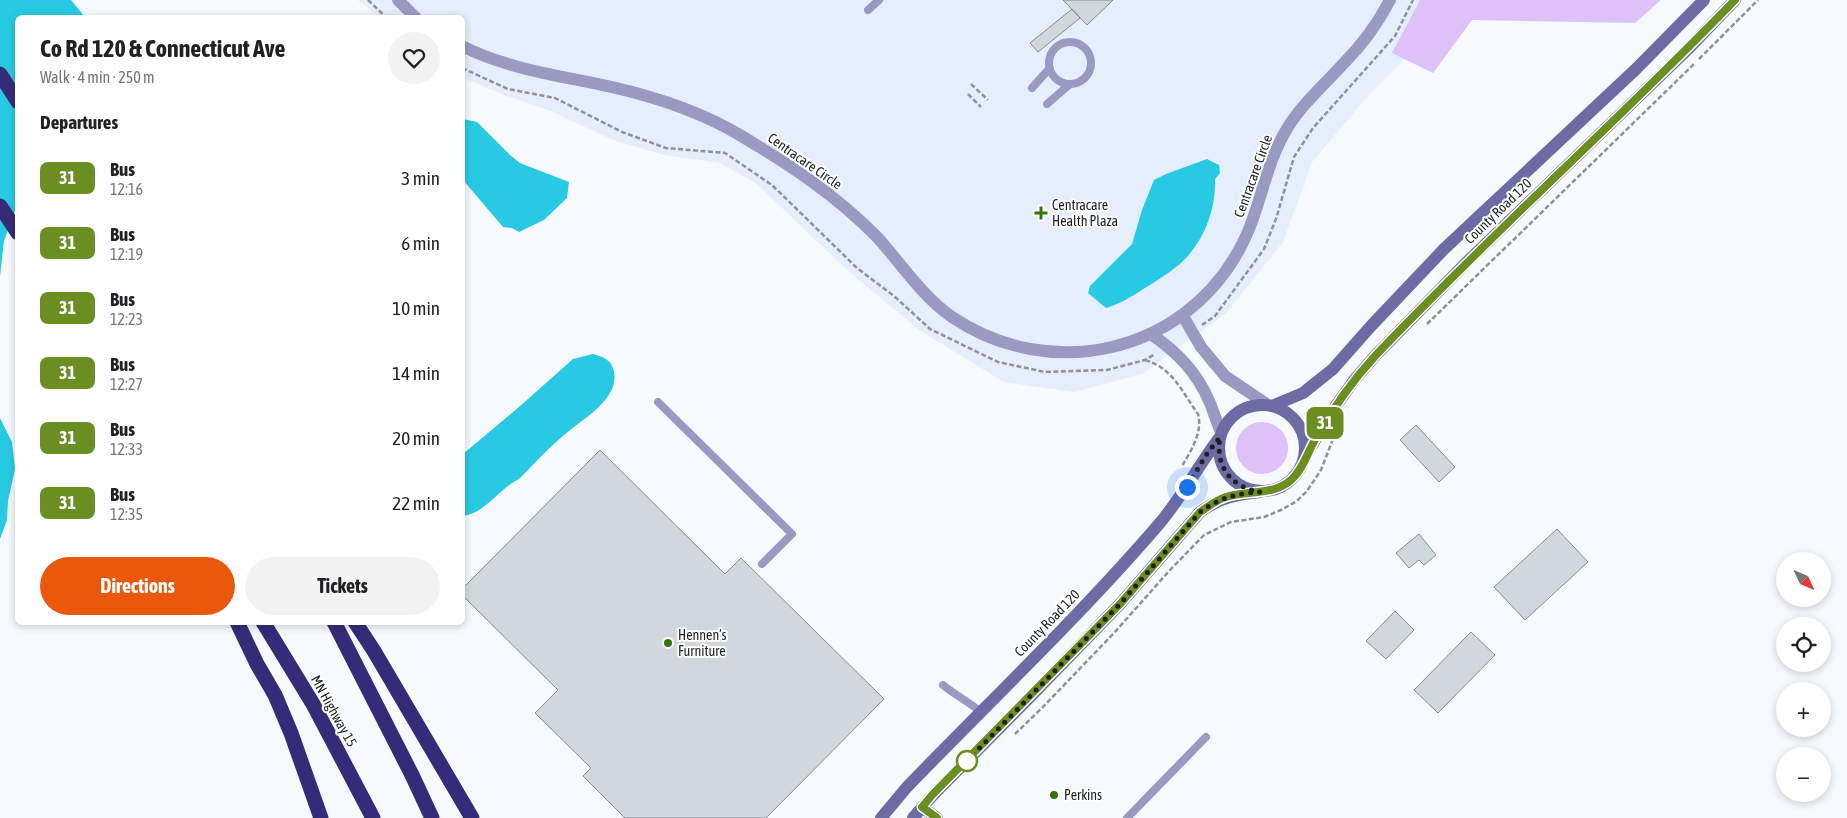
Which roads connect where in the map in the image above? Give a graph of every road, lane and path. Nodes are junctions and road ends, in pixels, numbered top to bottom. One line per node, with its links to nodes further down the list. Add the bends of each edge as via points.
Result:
1 (368, 0): 9 (path)
2 (398, 0): 10 (street)
3 (879, 0): 8 (lane)
4 (1390, 0): 25 (street, Centracare Circle, via 1371,32 1288,126 1274,154 1257,210 1238,253 1206,295)
5 (1412, 0): 26 (path, via 1395,36 1313,128 1294,157 1264,249 1216,316)
6 (1704, 0): 31 (street, County Road 120, via 1636,69 1444,249 1333,369 1303,393)
7 (1735, 0): 33 (street, County Road 120, via 1375,356 1345,393)
8 (868, 10)
9 (384, 15)
10 (413, 15)
11 (465, 47): 27 (street, Centracare Circle, via 498,61 642,95 724,125 818,184 878,239 926,295 950,316 1004,344 1066,353 1123,344)
12 (465, 69): 29 (path, via 508,89 555,98 622,132 666,148 725,153 772,185 857,268 930,329 998,362 1046,372 1107,370)
13 (1049, 69): 16 (lane, via 1057,80); 16 (lane, via 1050,55 1059,45 1073,42 1085,48 1091,61 1088,74 1077,83); 17 (lane)
14 (0, 74): 19 (highway)
15 (970, 84): 20 (path)
16 (1070, 84): 21 (lane)
17 (1032, 88)
18 (968, 94): 22 (path)
19 (15, 97)
20 (988, 100)
21 (1047, 104)
22 (981, 107)
23 (0, 206): 24 (highway)
24 (15, 228)
25 (1183, 316): 26 (street); 27 (street, Centracare Circle)
26 (1192, 331): 31 (street, via 1225,376)
27 (1150, 334): 28 (street)
28 (1169, 346): 29 (path); 32 (street, via 1180,356 1204,391)
29 (1145, 360): 34 (path, via 1166,369 1198,414 1197,437)
30 (658, 402): 36 (lane, via 792,534)
31 (1270, 405): 32 (street, via 1245,408 1227,422); 33 (street, via 1290,415 1298,424 1304,436)
32 (1220, 435): 35 (street, via 1219,456 1229,477 1238,485); 42 (street, County Road 120, via 1159,524)
33 (1304, 460): 35 (street, via 1299,471 1287,483 1272,491)
34 (1181, 468)
35 (1260, 492): 44 (street, via 1227,497 1200,512 1120,604)
36 (762, 564)
37 (238, 625): 45 (highway, via 291,733)
38 (265, 625): 46 (highway, MN Highway 15, via 313,704)
39 (336, 625): 47 (highway)
40 (357, 625): 48 (highway)
41 (944, 684): 42 (lane)
42 (981, 712): 49 (street, County Road 120, via 907,787)
43 (1206, 737): 52 (lane)
44 (922, 807): 50 (street); 51 (street)
45 (321, 818)
46 (373, 818)
47 (432, 818)
48 (472, 818)
49 (882, 818)
50 (913, 818)
51 (937, 818)
52 (1127, 818)

